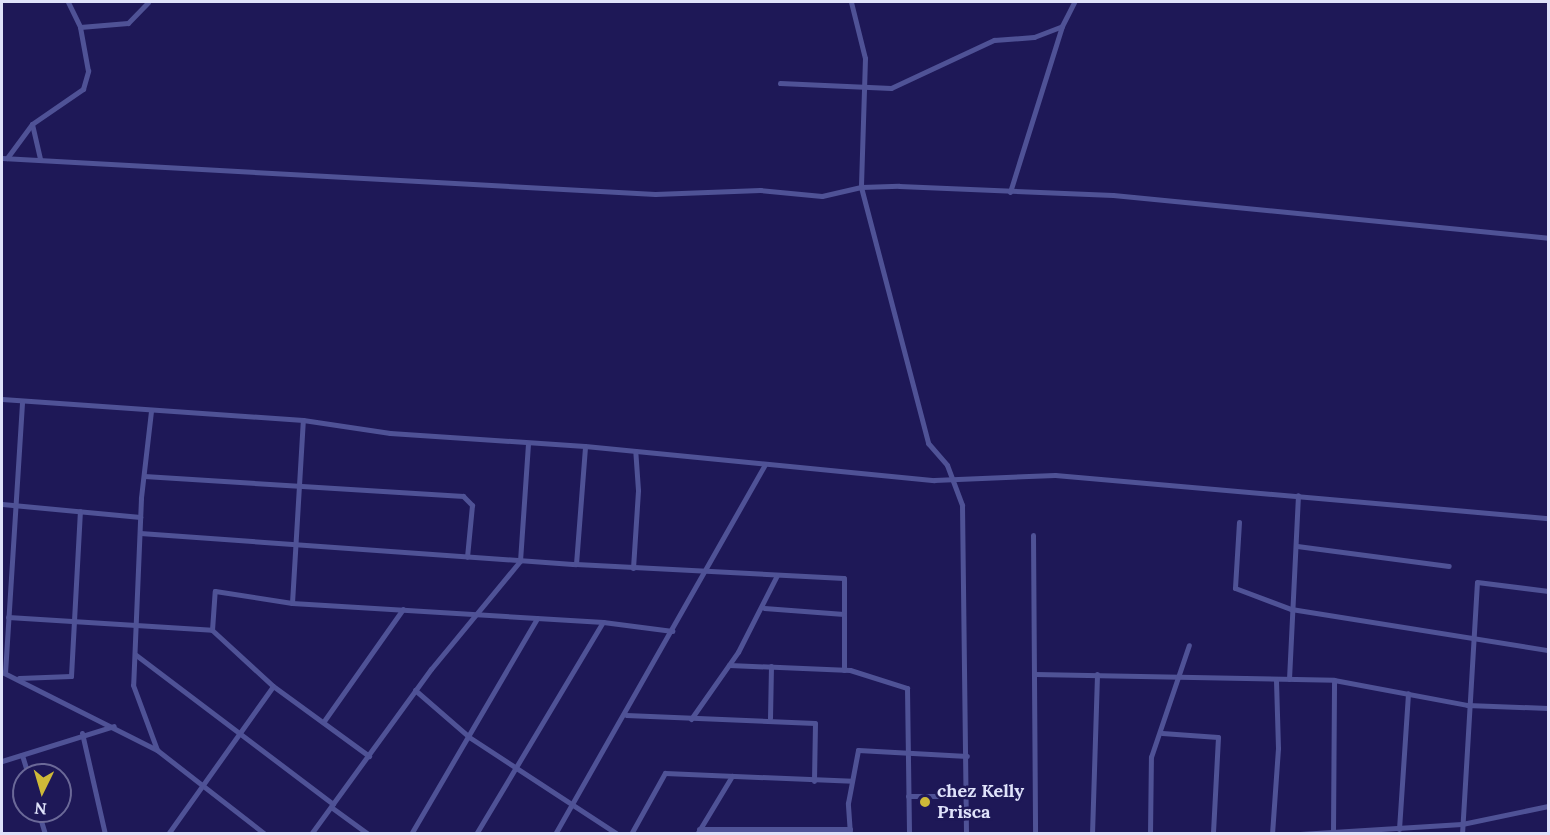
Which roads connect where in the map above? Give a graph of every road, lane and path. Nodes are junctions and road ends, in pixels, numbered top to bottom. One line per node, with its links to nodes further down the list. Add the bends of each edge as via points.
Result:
1 (68, 2): 6 (street)
2 (148, 2): 6 (street, via 128,23)
3 (851, 2): 8 (street, via 865,58)
4 (1074, 2): 5 (street)
5 (1062, 26): 8 (street, via 1034,37 994,40 891,88); 13 (street)
6 (80, 27): 9 (street, via 88,71 83,89)
7 (780, 83): 8 (street)
8 (863, 87): 12 (street)
9 (32, 124): 10 (street); 11 (street)
10 (4, 158): 11 (street)
11 (40, 160): 12 (street, via 332,173 412,184 655,194 760,190 822,196)
12 (861, 187): 13 (street); 24 (street, via 927,438 946,465)
13 (1010, 192): 14 (street, via 1113,195)
14 (1548, 238)
15 (2, 399): 16 (street)
16 (22, 402): 17 (street); 28 (street)
17 (151, 411): 18 (street); 23 (street)
18 (303, 420): 19 (street, via 390,433); 25 (street)
19 (528, 443): 20 (street); 38 (street)
20 (585, 446): 21 (street); 39 (street)
21 (635, 451): 22 (street); 41 (street, via 638,490)
22 (765, 465): 24 (street); 42 (street)
23 (144, 476): 25 (street); 30 (street)
24 (948, 479): 26 (street, via 1055,475); 92 (street, via 962,505)
25 (300, 488): 35 (street); 37 (street, via 463,496 472,505)
26 (1298, 495): 31 (street); 36 (street)
27 (2, 504): 28 (street)
28 (14, 504): 29 (street); 51 (street)
29 (80, 511): 30 (street); 53 (street)
30 (140, 517): 33 (street)
31 (1548, 518)
32 (1239, 522): 48 (street, via 1235,588)
33 (140, 533): 35 (street); 55 (street)
34 (1033, 535): 67 (street)
35 (293, 543): 37 (street); 45 (street)
36 (1297, 546): 40 (street); 48 (street)
37 (467, 557): 38 (street)
38 (520, 561): 39 (street); 50 (street)
39 (576, 564): 41 (street)
40 (1449, 566)
41 (633, 568): 42 (street)
42 (705, 570): 43 (street); 57 (street)
43 (777, 574): 46 (street); 49 (street, via 844,578)
44 (1548, 591): 58 (street, via 1478,582)
45 (292, 603): 47 (street); 56 (street, via 215,591)
46 (764, 608): 49 (street); 63 (street)
47 (403, 609): 50 (street); 82 (street)
48 (1291, 609): 58 (street); 72 (street)
49 (844, 614): 65 (street)
50 (477, 615): 52 (street); 75 (street)
51 (8, 617): 53 (street); 62 (street)
52 (537, 618): 54 (street); 87 (street)
53 (73, 622): 55 (street); 70 (street, via 71,676)
54 (603, 622): 57 (street); 95 (street)
55 (137, 625): 56 (street); 61 (street)
56 (212, 630): 74 (street)
57 (672, 631): 79 (street)
58 (1474, 642): 60 (street); 77 (street)
59 (1189, 645): 69 (street)
60 (1548, 650)
61 (136, 655): 84 (street); 88 (street, via 133,685)
62 (3, 661): 66 (street)
63 (729, 665): 64 (street); 81 (street)
64 (771, 666): 65 (street); 80 (street)
65 (844, 670): 89 (street, via 907,688)
66 (3, 672): 70 (street)
67 (1035, 674): 68 (street); 123 (street)
68 (1097, 674): 69 (street); 124 (street)
69 (1179, 676): 71 (street); 86 (street)
70 (16, 678): 83 (street)
71 (1275, 679): 72 (street); 127 (street, via 1278,748)
72 (1288, 679): 73 (street)
73 (1334, 680): 76 (street); 110 (street)
74 (273, 686): 82 (street); 84 (street)
75 (415, 690): 87 (street); 91 (street)
76 (1408, 693): 77 (street); 106 (street)
77 (1467, 705): 78 (street); 105 (street)
78 (1548, 708)
79 (626, 715): 81 (street); 103 (street)
80 (771, 718): 81 (street); 98 (street, via 815,723)
81 (691, 719)
82 (324, 721): 91 (street)
83 (114, 726): 85 (street); 88 (street)
84 (238, 732): 99 (street); 102 (street)
85 (82, 733): 90 (street); 111 (street)
86 (1162, 733): 125 (street, via 1150,758); 126 (street, via 1218,737)
87 (470, 736): 95 (street); 116 (street)
88 (157, 750): 99 (street)
89 (908, 751): 92 (street); 97 (street, via 858,750); 101 (street)
90 (22, 755): 93 (street); 94 (street)
91 (369, 756): 102 (street)
92 (967, 756): 100 (street)
93 (2, 761)
94 (24, 763)
95 (518, 766): 103 (street); 117 (street)
96 (732, 776): 98 (street); 107 (street); 120 (street, via 665,773)
97 (852, 780): 98 (street); 108 (street)
98 (814, 781)
99 (201, 784): 112 (street); 113 (street)
100 (968, 795): 101 (street); 122 (street)
101 (908, 796): 121 (street)
102 (332, 806): 114 (street); 115 (street)
103 (571, 806): 118 (street); 119 (street)
104 (1548, 806): 105 (street)
105 (1462, 824): 106 (street); 129 (street)
106 (1400, 830): 110 (street)
107 (698, 831): 109 (street)
108 (850, 831): 109 (street)
109 (785, 832)
110 (1333, 832): 128 (street)
111 (105, 834)
112 (168, 834)
113 (265, 834)
114 (311, 834)
115 (368, 834)
116 (411, 834)
117 (477, 834)
118 (555, 834)
119 (618, 834)
120 (631, 834)
121 (909, 834)
122 (966, 834)
123 (1035, 834)
124 (1092, 834)
125 (1150, 834)
126 (1213, 834)
127 (1272, 834)
128 (1300, 834)
129 (1462, 834)

